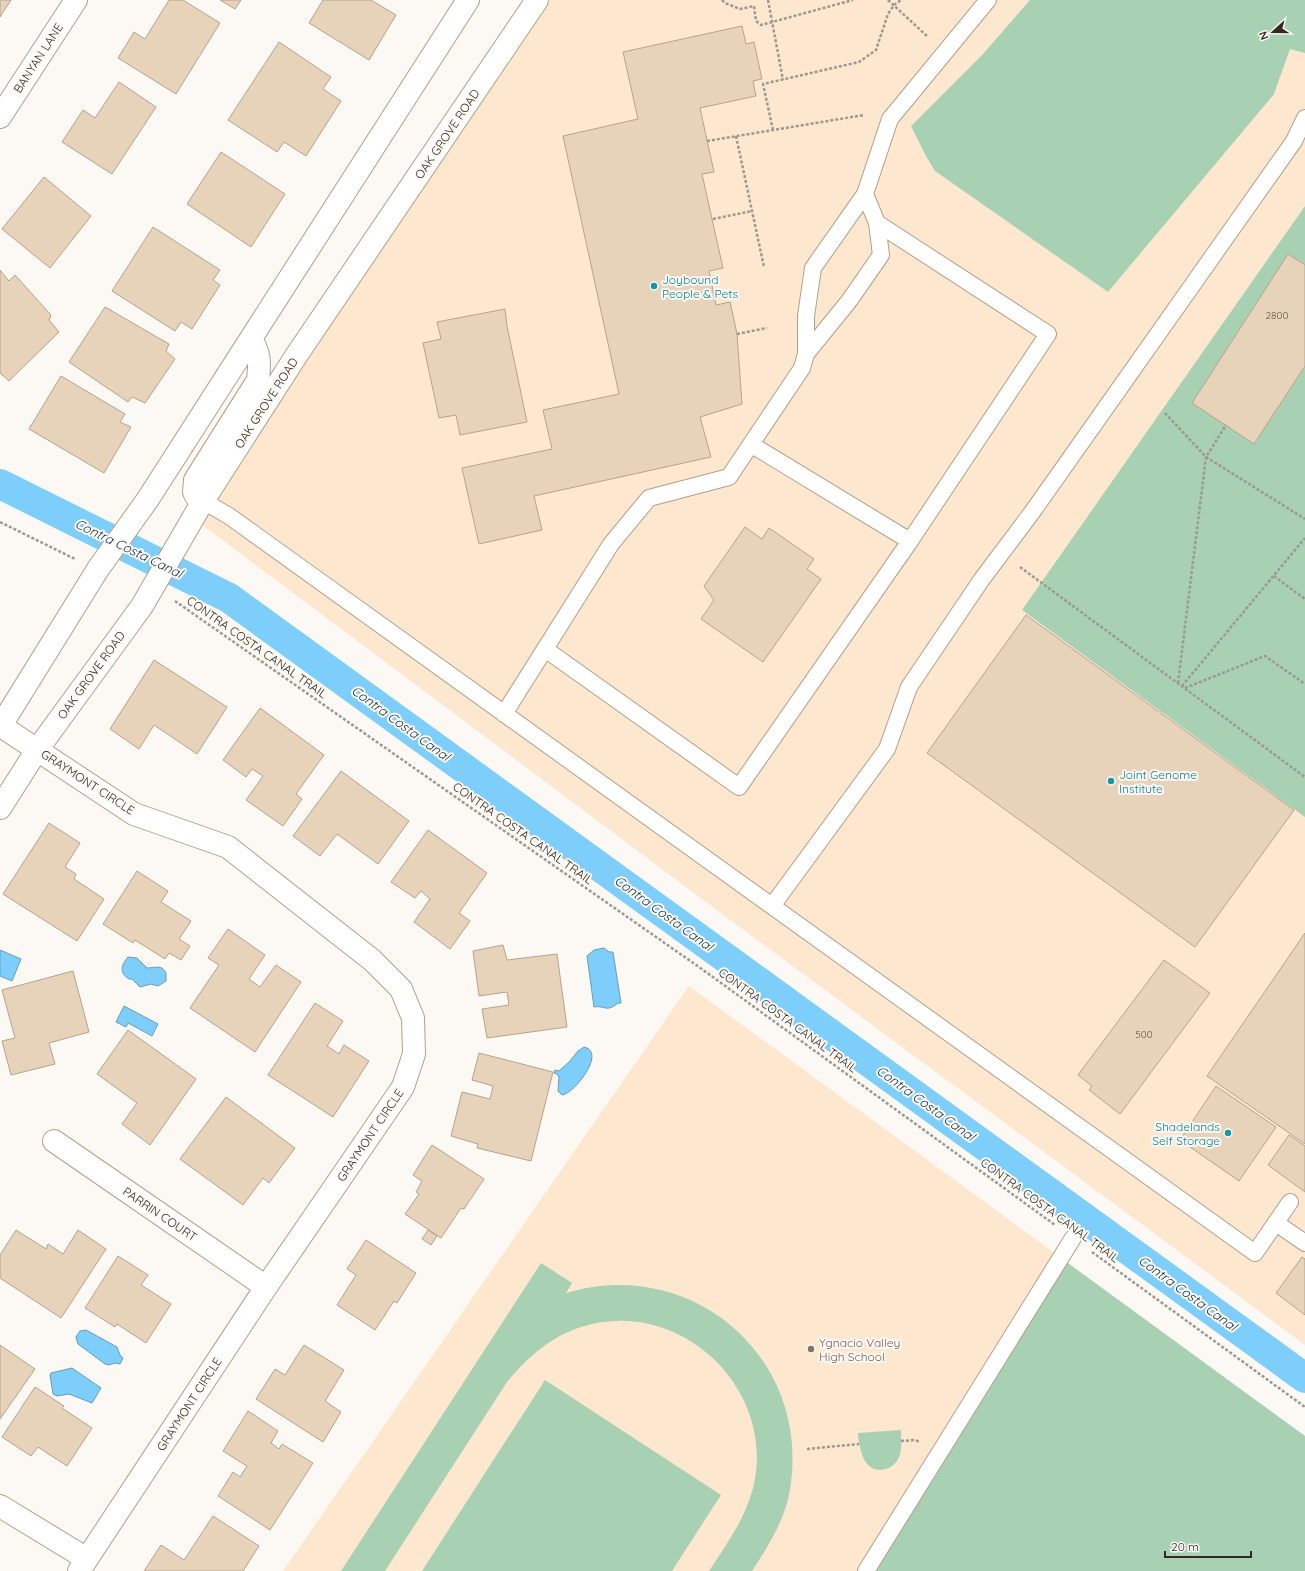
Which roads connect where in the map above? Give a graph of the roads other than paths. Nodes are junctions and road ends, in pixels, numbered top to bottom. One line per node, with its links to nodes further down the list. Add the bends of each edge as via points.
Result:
1 (76, 0): 5 (main road, BANYAN LANE)
2 (468, 0): 9 (main road)
3 (537, 0): 12 (main road, OAK GROVE ROAD, via 296,356)
4 (988, 0): 7 (lane, via 890,119)
5 (0, 116)
6 (1305, 119): 19 (lane, via 1290,148 982,579 909,687 887,749)
7 (865, 194): 8 (lane); 10 (lane, via 813,268 806,316)
8 (877, 223): 10 (lane, via 881,255 849,301); 13 (lane, via 1048,334)
9 (251, 338): 12 (main road, via 260,363 258,380 195,480 194,492); 16 (main road, via 148,498 98,569)
10 (806, 354): 11 (lane, via 802,368)
11 (752, 445): 13 (lane); 14 (lane, via 729,478 649,498 611,544)
12 (203, 501): 15 (lane, via 229,516); 17 (main road, OAK GROVE ROAD, via 142,606)
13 (910, 541): 14 (lane, via 739,787)
14 (544, 649): 15 (lane)
15 (504, 714): 19 (lane)
16 (0, 726): 17 (main road, GRAYMONT CIRCLE)
17 (37, 750): 18 (main road, OAK GROVE ROAD); 25 (main road, GRAYMONT CIRCLE, via 134,814 228,847 372,960 401,989 413,1018 414,1054 403,1087)
18 (0, 808)
19 (772, 906): 22 (lane, via 1255,1253)
20 (54, 1141): 25 (main road, PARRIN COURT)
21 (1290, 1202): 22 (lane)
22 (1276, 1223): 24 (lane)
23 (1073, 1238): 28 (lane)
24 (1305, 1243)
25 (266, 1287): 27 (main road, GRAYMONT CIRCLE)
26 (0, 1506): 27 (main road)
27 (83, 1565)
28 (866, 1571)

